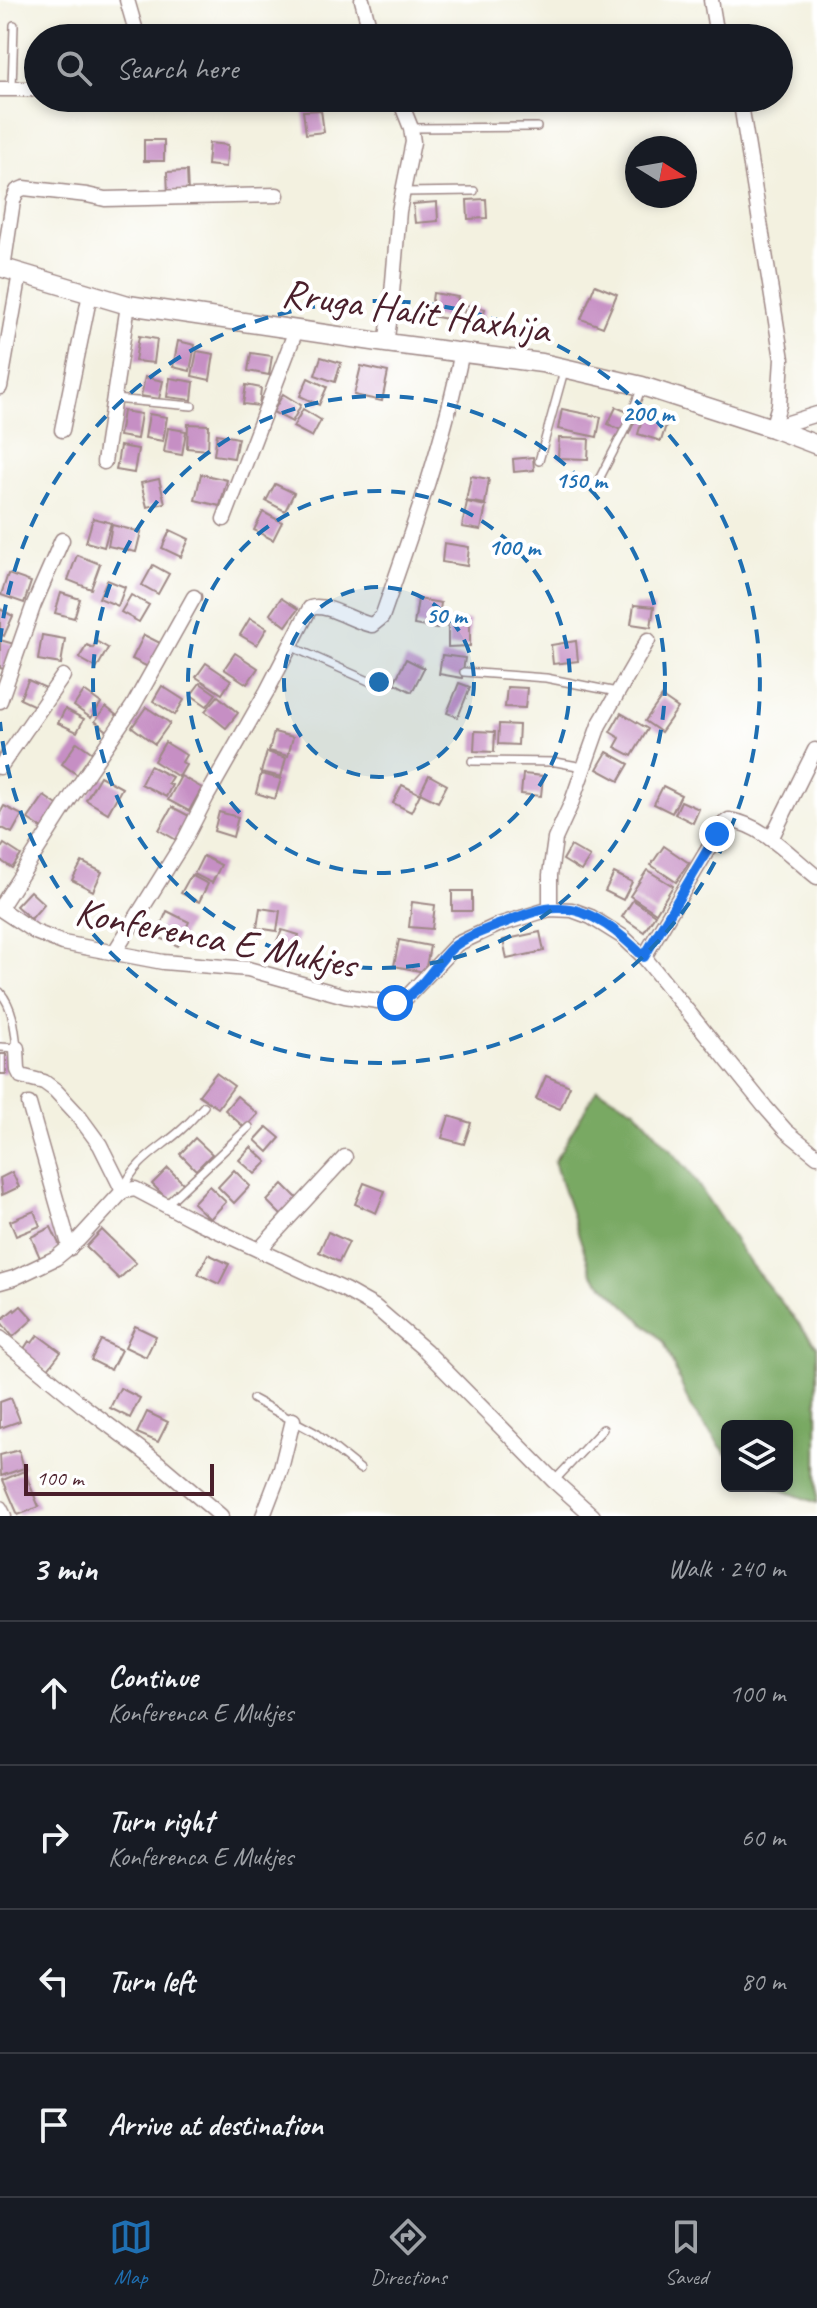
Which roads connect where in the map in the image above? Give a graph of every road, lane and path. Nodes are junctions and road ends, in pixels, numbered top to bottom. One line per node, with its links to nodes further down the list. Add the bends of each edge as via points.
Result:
1 (127, 0): 4 (street)
2 (362, 0): 5 (street)
3 (711, 0): 6 (street)
4 (134, 24)
5 (368, 24)
6 (717, 24)
7 (14, 25): 8 (lane)
8 (6, 89)
9 (405, 112): 12 (street)
10 (742, 112): 28 (street, via 782,359)
11 (537, 127): 12 (lane)
12 (411, 128): 14 (street, via 411,162)
13 (474, 191): 14 (lane)
14 (403, 192): 20 (street)
15 (277, 195): 16 (street, via 105,199 24,188 13,201)
16 (8, 269): 17 (street, Rruga Halit Haxhija); 24 (street)
17 (90, 294): 18 (street, Rruga Halit Haxhija); 29 (street)
18 (128, 305): 19 (street, Rruga Halit Haxhija); 25 (street)
19 (296, 330): 20 (street, Rruga Halit Haxhija); 34 (street)
20 (386, 343): 21 (street, Rruga Halit Haxhija)
21 (462, 351): 22 (street, Rruga Halit Haxhija); 38 (street, via 441,441 382,617 372,625 359,623 318,605 310,608)
22 (565, 368): 23 (street, Rruga Halit Haxhija); 31 (lane)
23 (642, 386): 28 (street, Rruga Halit Haxhija); 33 (lane)
24 (0, 387)
25 (112, 398): 26 (lane); 32 (street)
26 (192, 406)
27 (817, 414): 28 (street)
28 (772, 428): 30 (street, Rruga Halit Haxhija)
29 (62, 430)
30 (817, 445)
31 (539, 461)
32 (104, 462)
33 (594, 489)
34 (224, 519)
35 (62, 540): 43 (street)
36 (194, 597): 51 (street, via 133,706)
37 (648, 640): 42 (street)
38 (290, 646): 41 (lane); 53 (street, via 178,852)
39 (464, 672): 42 (lane, via 546,678)
40 (63, 676): 46 (street)
41 (380, 686)
42 (618, 692): 47 (street)
43 (0, 701)
44 (815, 750): 48 (street)
45 (472, 761): 47 (lane)
46 (0, 767)
47 (583, 767): 52 (street, via 555,839)
48 (812, 772): 49 (street)
49 (771, 839): 50 (street); 54 (street, via 737,821 723,824)
50 (817, 877)
51 (0, 908): 53 (street, Konferenca E Mukjes, via 49,938)
52 (550, 909): 53 (street, Konferenca E Mukjes, via 457,944 415,991 395,1003 345,996 248,969); 54 (street, Konferenca E Mukjes, via 591,917)
53 (114, 953)
54 (644, 957): 61 (street, Konferenca E Mukjes, via 775,1119)
55 (0, 992): 57 (lane, via 12,1012)
56 (0, 1047): 57 (lane)
57 (17, 1048): 63 (street, via 21,1076 44,1082 78,1115)
58 (29, 1104): 65 (street)
59 (204, 1106): 63 (lane, via 149,1154)
60 (249, 1127): 64 (lane)
61 (817, 1156)
62 (345, 1157): 66 (street)
63 (123, 1191): 64 (street, via 135,1189); 65 (street)
64 (166, 1205): 66 (street)
65 (70, 1248): 67 (street)
66 (260, 1249): 73 (street, via 375,1307 425,1350)
67 (0, 1282)
68 (0, 1338): 76 (street)
69 (253, 1399): 70 (lane)
70 (293, 1420): 72 (lane); 77 (street)
71 (603, 1429): 73 (lane)
72 (360, 1469)
73 (554, 1481): 78 (street)
74 (0, 1508): 75 (street)
75 (4, 1516)
76 (221, 1516)
77 (263, 1516)
78 (593, 1516)

